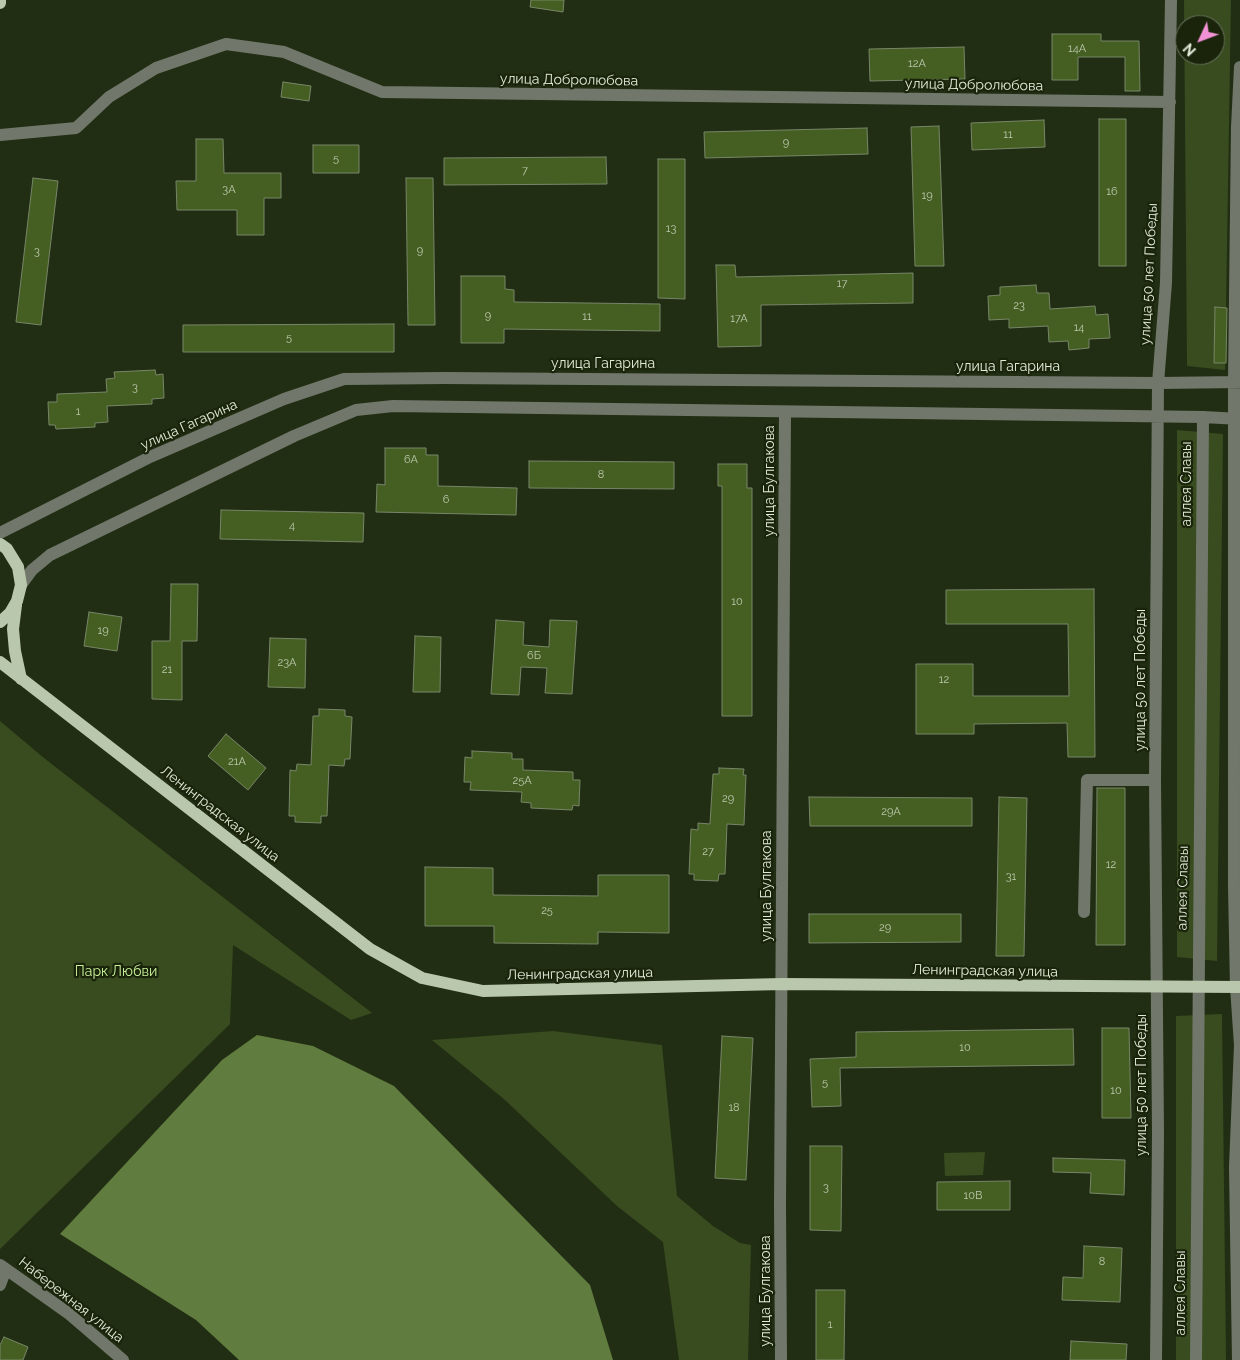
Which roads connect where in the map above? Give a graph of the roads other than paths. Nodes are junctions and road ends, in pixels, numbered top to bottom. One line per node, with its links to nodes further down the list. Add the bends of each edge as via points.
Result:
1 (1171, 0): 3 (street, улица 50 лет Победы)
2 (1240, 67): 5 (street)
3 (1170, 102): 4 (street, улица Добролюбова, via 382,92 284,52 226,44 156,68 109,97 76,128); 6 (street, улица 50 лет Победы, via 1166,283)
4 (0, 136)
5 (1237, 382): 6 (street, улица Гагарина); 10 (street)
6 (1158, 383): 8 (street, улица 50 лет Победы); 11 (street, улица Гагарина, via 344,380 284,399 150,457)
7 (785, 412): 8 (street); 13 (street, via 393,406 356,410 294,436 50,555); 20 (street, улица Булгакова)
8 (1158, 417): 9 (street); 18 (street, улица 50 лет Победы)
9 (1203, 417): 10 (street); 21 (street, аллея Славы)
10 (1237, 419): 22 (street, via 1234,886)
11 (0, 533)
12 (0, 544): 13 (main road, via 18,567)
13 (21, 584): 14 (main road)
14 (17, 601): 15 (main road); 17 (main road, via 13,629)
15 (0, 622)
16 (0, 662): 17 (main road, Ленинградская улица)
17 (21, 679): 20 (main road, Ленинградская улица, via 370,949 422,978 483,991)
18 (1155, 780): 19 (street, via 1086,780); 23 (street, улица 50 лет Победы)
19 (1084, 912)
20 (782, 984): 23 (main road, Ленинградская улица); 27 (street, улица Булгакова)
21 (1197, 986): 22 (main road, Ленинградская улица); 23 (main road, Ленинградская улица); 29 (street, аллея Славы)
22 (1238, 987): 30 (street, via 1240,1045 1235,1167)
23 (1156, 988): 28 (street, улица 50 лет Победы)
24 (3, 1267): 25 (street); 26 (street, Набережная улица, via 68,1313)
25 (0, 1285)
26 (123, 1360)
27 (781, 1360)
28 (1156, 1360)
29 (1196, 1360)
30 (1238, 1360)

